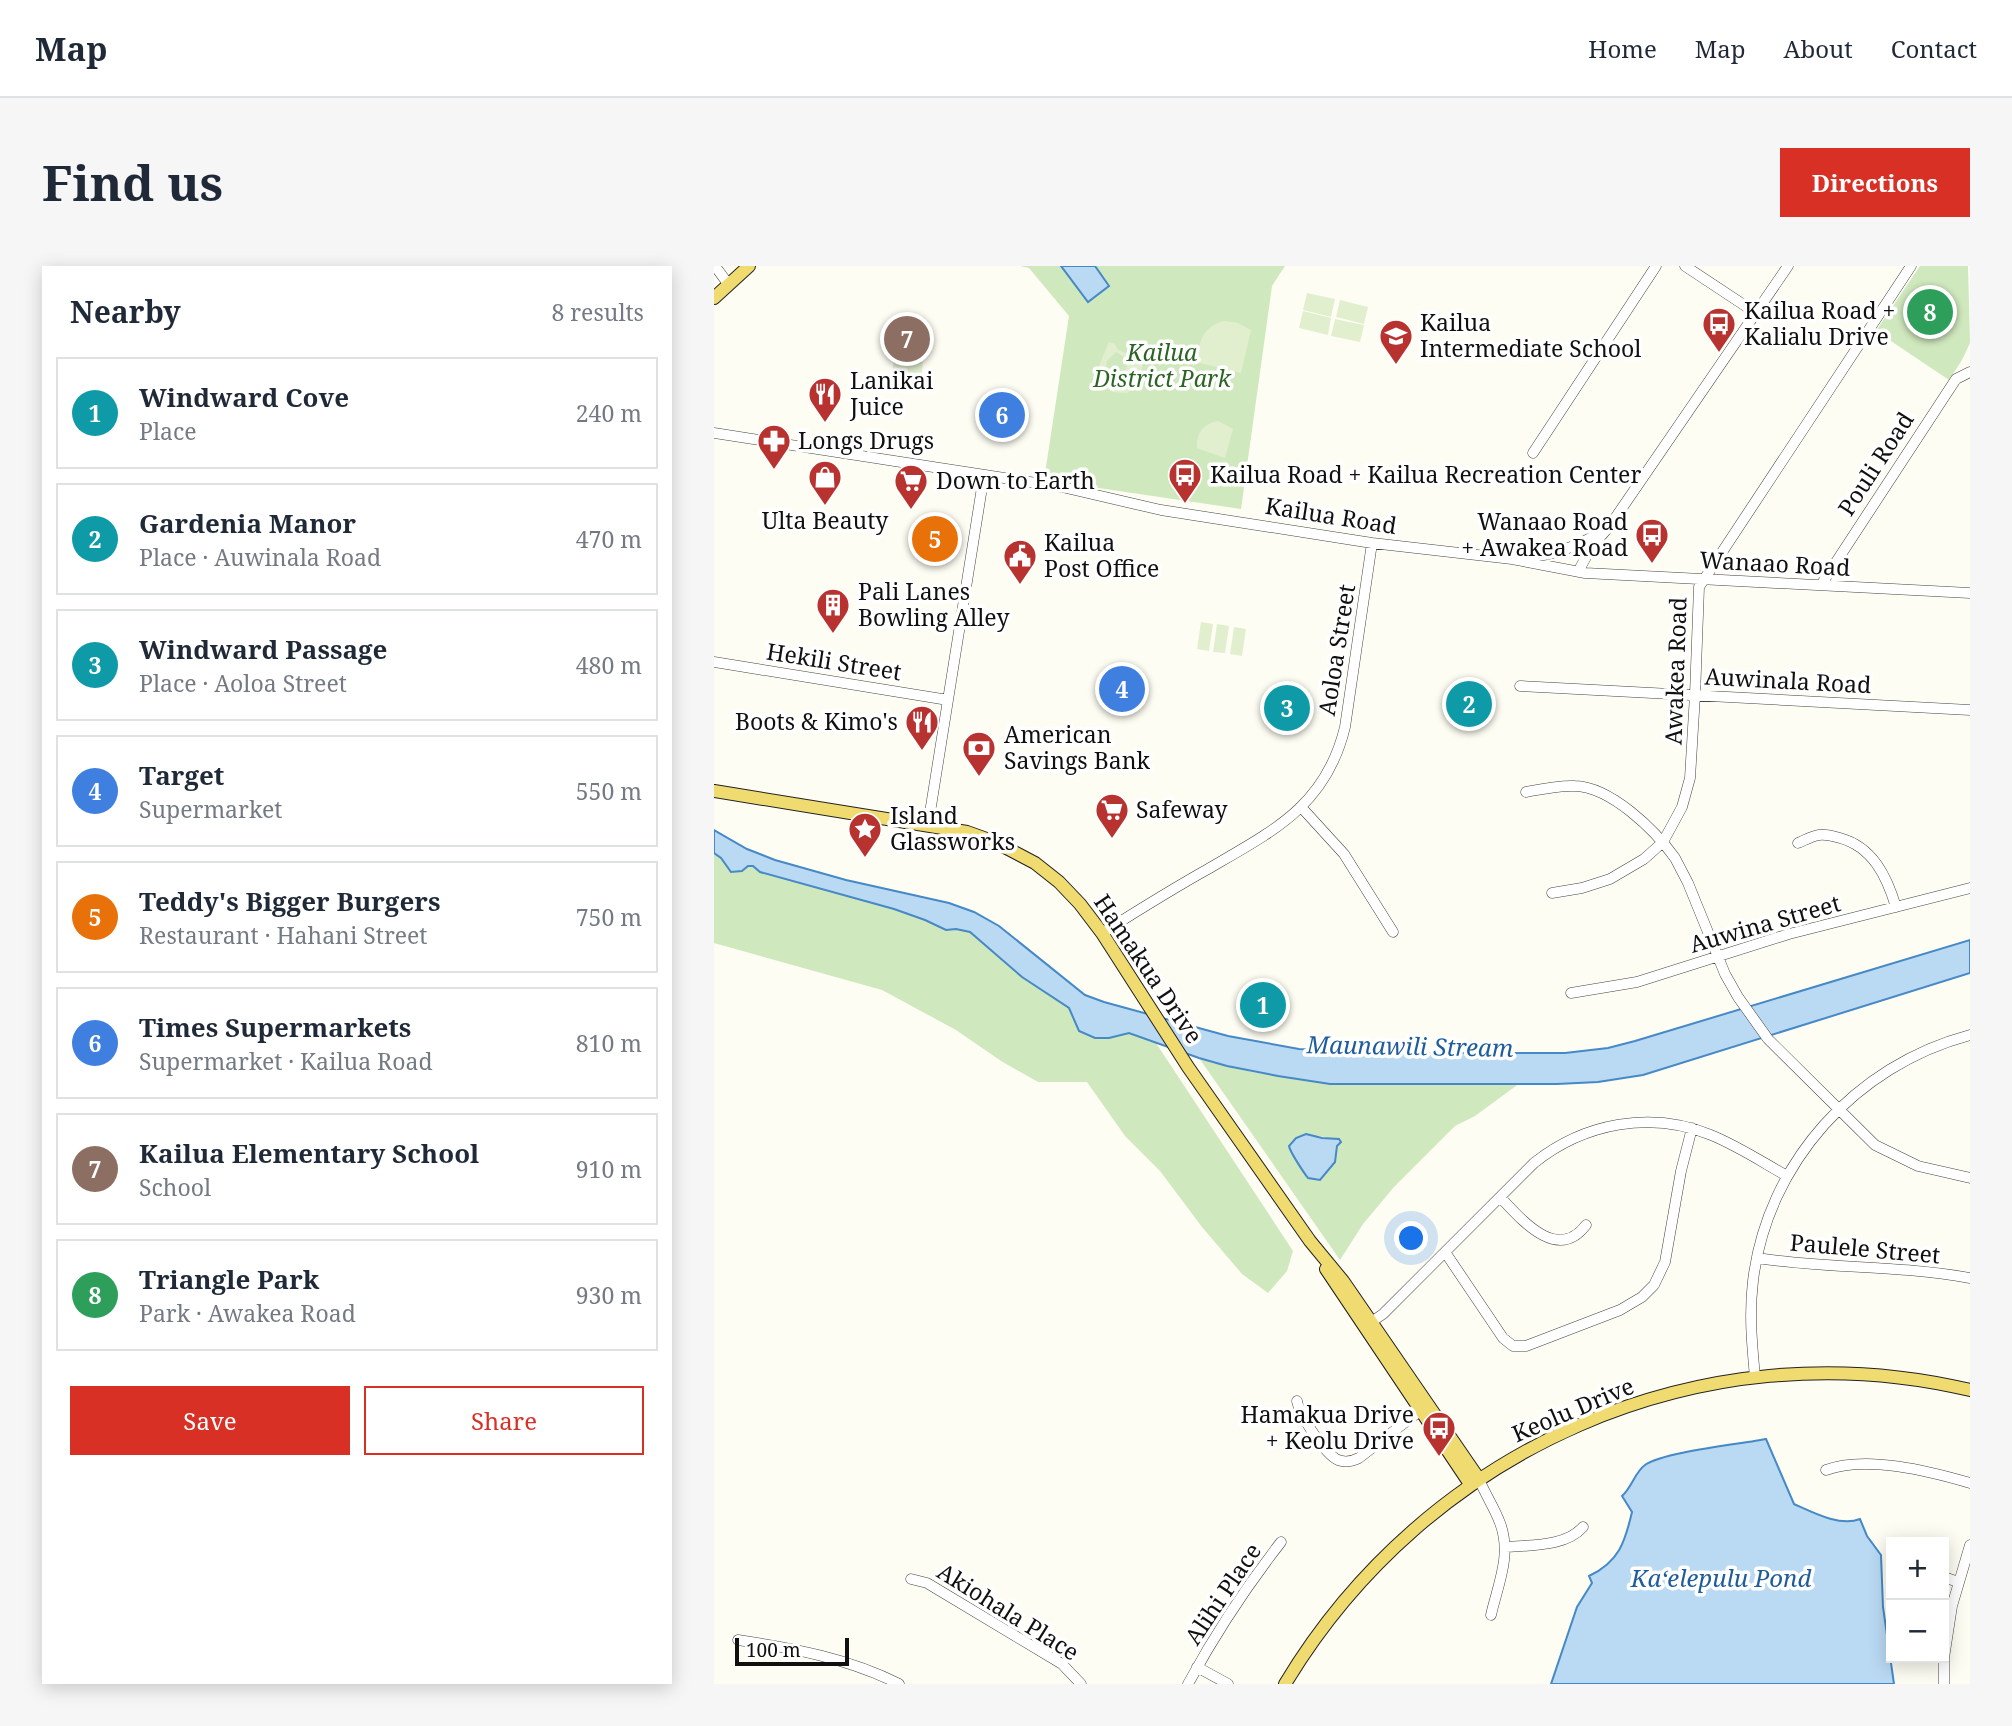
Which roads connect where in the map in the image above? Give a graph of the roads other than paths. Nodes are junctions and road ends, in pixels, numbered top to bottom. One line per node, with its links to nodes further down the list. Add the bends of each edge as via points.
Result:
1 (715, 266): 7 (street)
2 (749, 266): 7 (main road)
3 (1656, 266): 12 (street)
4 (1685, 266): 9 (street)
5 (1788, 266): 9 (street)
6 (1911, 266): 18 (street, Awakea Road)
7 (729, 285): 8 (main road)
8 (714, 298)
9 (1756, 313): 14 (street)
10 (1970, 372): 19 (street, Pouli Road, via 1956,379)
11 (714, 433): 13 (street, Kailua Road)
12 (1532, 453)
13 (984, 475): 15 (street, Kailua Road, via 1062,486 1161,510); 24 (street)
14 (1609, 527): 16 (street, via 1544,556); 17 (street)
15 (1372, 543): 16 (street, Kailua Road); 28 (street, Aoloa Street, via 1342,740 1328,775)
16 (1511, 559): 17 (street, Kailua Road)
17 (1579, 570): 18 (street, Wanaao Road)
18 (1703, 580): 19 (street, Wanaao Road); 23 (street, Awakea Road, via 1699,587)
19 (1821, 584): 20 (street, Wanaao Road)
20 (1970, 593)
21 (714, 662): 24 (street, Hekili Street)
22 (1520, 686): 23 (street, Auwinala Road)
23 (1695, 695): 25 (street, Auwinala Road); 30 (street, Awakea Road, via 1688,787)
24 (948, 700): 29 (street)
25 (1970, 710)
26 (714, 791): 29 (main road, Hamakua Drive)
27 (1526, 792): 30 (street, via 1577,785 1602,792)
28 (1302, 807): 35 (street, via 1344,854); 36 (street, Aoloa Street, via 1275,830)
29 (928, 825): 36 (main road, Hamakua Drive, via 981,837 1029,859 1070,892)
30 (1663, 842): 33 (street, Awakea Road, via 1610,880); 37 (street, via 1682,871)
31 (1798, 843): 34 (street, via 1825,834 1856,845 1880,867)
32 (1970, 888): 34 (street, Auwina Street)
33 (1552, 893)
34 (1896, 907): 37 (street, Auwina Street)
35 (1393, 932)
36 (1102, 933): 49 (main road, Hamakua Drive, via 1140,996 1310,1241 1335,1286)
37 (1717, 956): 38 (street, Auwina Street, via 1637,982); 40 (street, via 1738,997 1768,1039)
38 (1571, 993)
39 (1970, 1035): 40 (street, via 1906,1060)
40 (1838, 1110): 42 (street); 43 (street, via 1875,1145 1900,1159)
41 (1692, 1128): 42 (street, via 1722,1139); 44 (street, via 1645,1122 1592,1130 1544,1155); 46 (street, via 1662,1270 1648,1291 1628,1306 1526,1346 1513,1346)
42 (1787, 1176): 47 (street)
43 (1970, 1178)
44 (1500, 1197): 45 (street, via 1543,1236 1568,1238); 46 (street)
45 (1586, 1225)
46 (1445, 1252): 49 (street)
47 (1757, 1258): 48 (street, Paulele Street); 50 (street, via 1751,1316)
48 (1970, 1278)
49 (1368, 1325): 53 (main road, Hamakua Drive)
50 (1755, 1377): 51 (main road, Keolu Drive, via 1877,1375); 55 (main road, Keolu Drive, via 1617,1410 1543,1441)
51 (1970, 1390)
52 (1297, 1401): 53 (street, via 1302,1416 1331,1455 1347,1462 1359,1458)
53 (1424, 1407): 55 (main road, Hamakua Drive)
54 (1826, 1470): 56 (street, via 1860,1464)
55 (1474, 1482): 60 (street, Hamakua Drive, via 1500,1522); 73 (main road, Keolu Drive, via 1411,1530 1374,1566 1323,1626)
56 (1970, 1483)
57 (1583, 1527): 60 (street, via 1558,1541)
58 (1281, 1542): 68 (street, Alihi Place)
59 (1970, 1545): 63 (street)
60 (1505, 1548): 64 (street, Hamakua Drive)
61 (911, 1579): 70 (street, Akiohala Place, via 927,1583 1062,1664)
62 (1949, 1579): 63 (street)
63 (1958, 1582): 65 (street)
64 (1491, 1615)
65 (1949, 1620)
66 (738, 1640): 69 (street, via 798,1650)
67 (1944, 1663): 74 (street)
68 (1197, 1667): 71 (street, Alihi Place); 72 (street, Alihi Place)
69 (899, 1684)
70 (1081, 1684)
71 (1188, 1684)
72 (1228, 1684)
73 (1285, 1684)
74 (1944, 1684)

